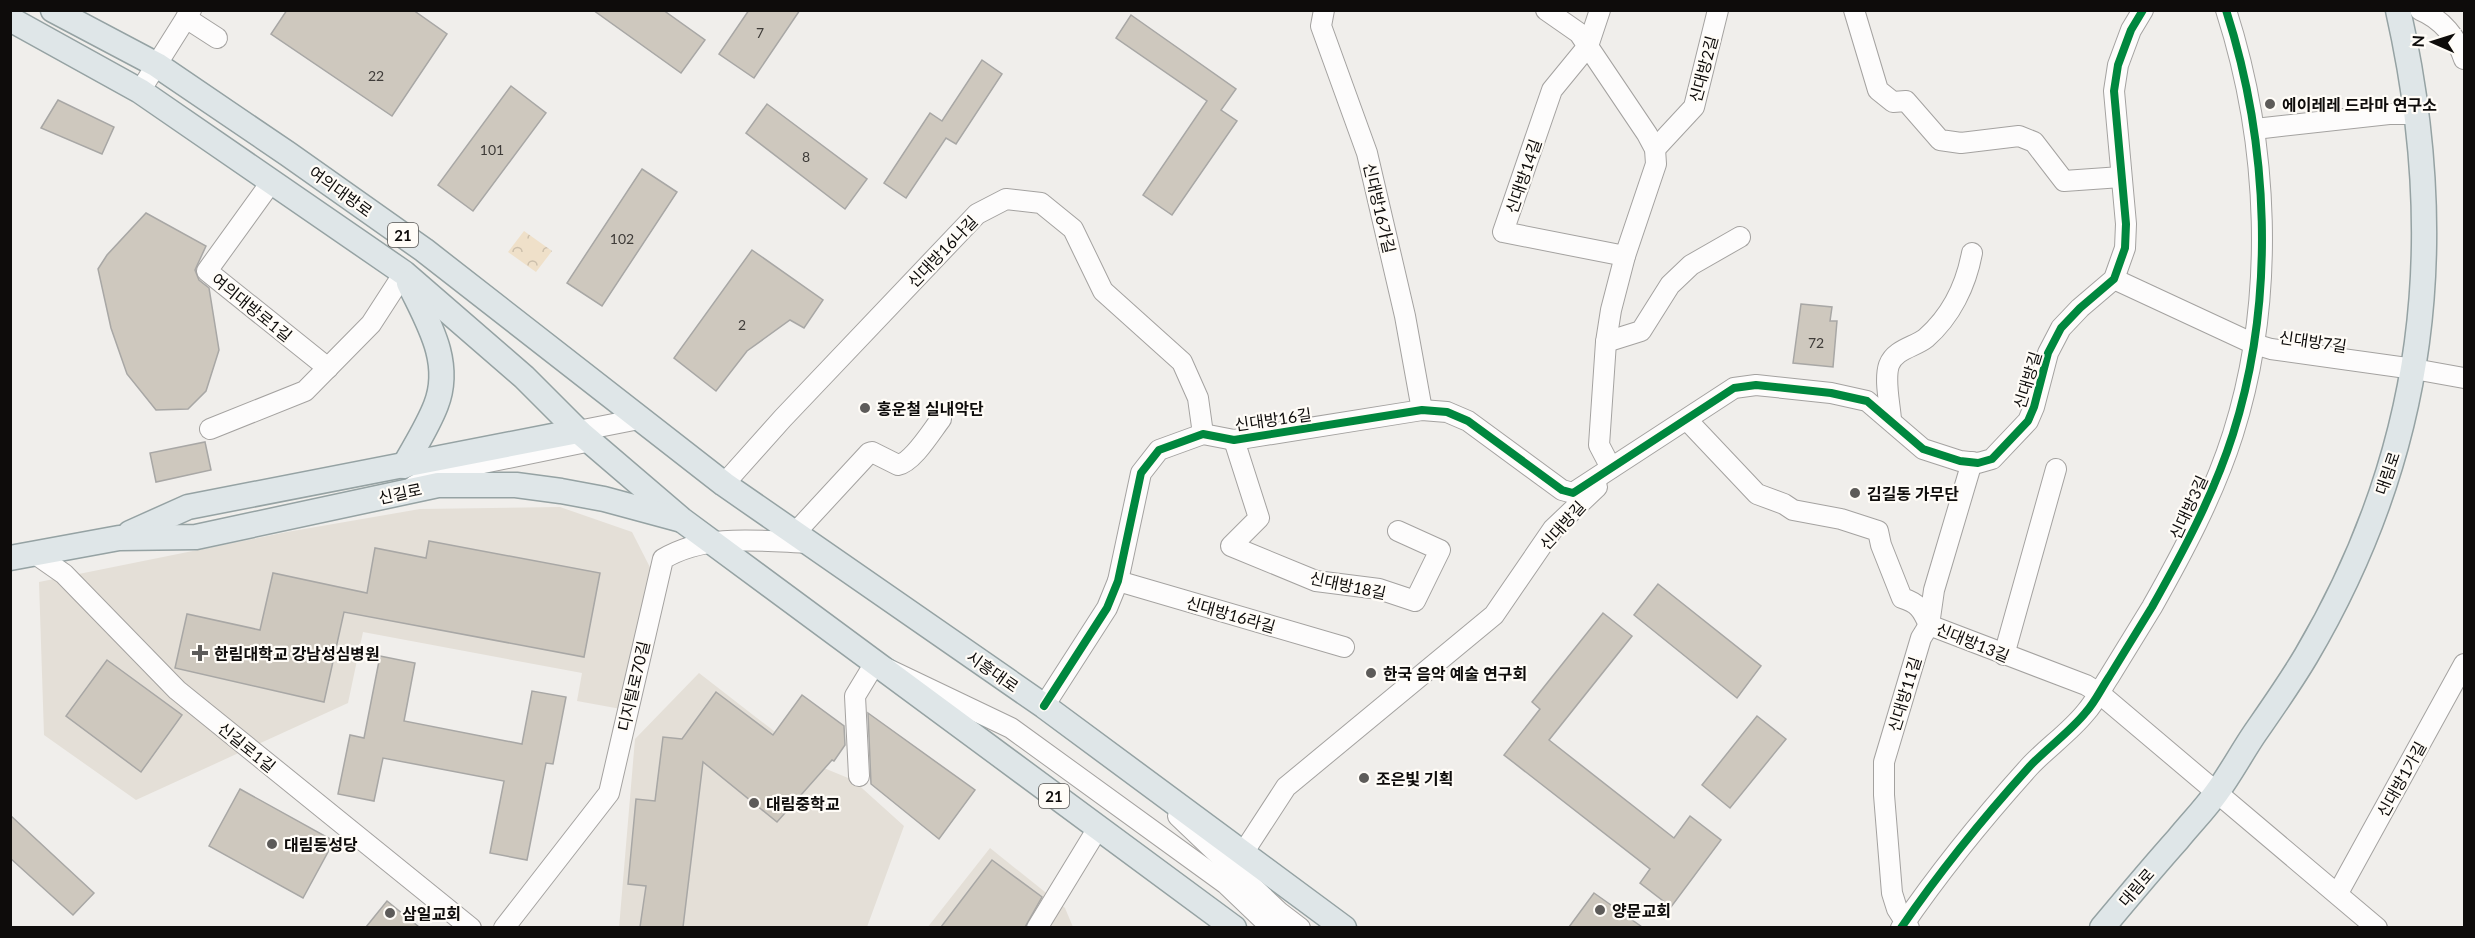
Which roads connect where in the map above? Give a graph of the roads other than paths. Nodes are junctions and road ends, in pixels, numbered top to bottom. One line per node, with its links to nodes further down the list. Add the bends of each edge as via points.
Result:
1 (1324, 10): 34 (street, 신대방16가길, via 1321,26 1367,153 1405,316)
2 (1546, 10): 15 (street, via 1579,33)
3 (1600, 10): 15 (street)
4 (1718, 10): 21 (street, 신대방2길, via 1694,107)
5 (1854, 10): 22 (street, via 1878,90 1893,102 1906,101 1940,140 1961,143 2019,136 2034,142 2064,181)
6 (2143, 10): 22 (street, via 2118,65 2114,91)
7 (2226, 10): 20 (street, 신대방3길)
8 (2398, 10): 19 (main road, 대림로)
9 (2420, 10): 16 (street, via 2445,26)
10 (188, 14): 13 (street); 17 (street)
11 (61, 15): 14 (street); 17 (main road, 여의대방로 / 21)
12 (10, 19): 14 (main road, 여의대방로)
13 (217, 38)
14 (58, 45): 18 (main road, 여의대방로)
15 (1588, 46): 21 (street); 26 (street, 신대방14길, via 1552,90 1503,232)
16 (2464, 59)
17 (157, 65): 18 (street); 35 (main road, 여의대방로 / 21, via 424,250)
18 (140, 91): 23 (main road, 여의대방로)
19 (2418, 114): 20 (street); 32 (main road, 대림로, via 2426,248)
20 (2255, 129): 30 (street, 신대방3길, via 2262,248)
21 (1655, 149): 26 (street, via 1656,164)
22 (2121, 177): 28 (street, via 2125,248)
23 (272, 181): 27 (main road, 여의대방로); 31 (street, 여의대방로1길, via 207,271)
24 (1740, 237): 29 (street, via 1691,265 1670,285 1641,331)
25 (1972, 253): 38 (street, via 1958,299 1924,339 1902,350 1890,364)
26 (1625, 256): 29 (street)
27 (404, 273): 31 (street, via 371,324); 41 (main road, 여의대방로, via 524,377); 44 (main road, via 434,334 442,380 436,404)
28 (2114, 279): 30 (street, 신대방7길); 43 (street, 신대방길, via 2061,328 2048,353 2028,421 1992,459)
29 (1606, 342): 45 (street, via 1599,445)
30 (2254, 344): 32 (street, 신대방7길); 62 (street, 신대방3길, via 2233,435 2206,501 2167,579)
31 (328, 368): 39 (street, via 305,391)
32 (2414, 369): 33 (street, 신대방7길); 66 (main road, 대림로, via 2398,441 2367,532 2307,655)
33 (2464, 378)
34 (1422, 410): 42 (street, 신대방16길); 45 (street, 신대방16길, via 1447,412 1468,421 1562,490 1573,493)
35 (639, 418): 41 (street, 신길로); 47 (main road, 시흥대로)
36 (940, 420): 52 (street, via 902,465 869,453)
37 (1687, 420): 38 (street, 신대방길, via 1734,388 1756,385 1832,393 1867,402); 45 (street, 신대방길); 57 (street, 신대방13길, via 1757,494 1793,510 1878,531 1902,598 1916,602)
38 (1891, 420): 43 (street, 신대방길, via 1923,449)
39 (210, 429)
40 (1203, 434): 42 (street, 신대방16길); 47 (street, 신대방16나길, via 1198,398 1182,362 1103,291 1073,229 1041,203 1006,199 977,214); 56 (street, via 1159,450 1141,473)
41 (584, 436): 44 (main road, 신길로); 48 (street, via 440,472); 49 (main road, 21)
42 (1234, 440): 50 (street, 신대방18길, via 1259,518 1231,546 1316,581 1379,589 1415,601 1440,550)
43 (1972, 462): 57 (street, 신대방11길, via 1934,590)
44 (405, 466): 51 (main road, 신길로, via 188,507)
45 (1611, 468): 68 (street, 신대방길, via 1596,489 1554,529 1494,615 1286,787)
46 (2056, 469): 59 (street)
47 (724, 484): 52 (main road, 시흥대로)
48 (404, 491): 49 (main road, 신길로, via 438,485 516,485 589,496); 51 (main road, 신길로, via 196,537)
49 (682, 520): 53 (main road, 21)
50 (1398, 531)
51 (119, 538): 54 (main road, 신길로)
52 (802, 538): 53 (street, 디지털로70길); 63 (main road, 시흥대로)
53 (713, 542): 60 (main road, 21); 73 (street, 디지털로70길, via 684,548 663,559 609,794)
54 (34, 554): 55 (main road, 신길로); 72 (street, 신길로1길, via 64,574 177,690)
55 (10, 558)
56 (1118, 581): 58 (street, 신대방16라길); 63 (street, via 1107,608)
57 (1929, 625): 59 (street, 신대방13길); 71 (street, 신대방11길, via 1921,638 1884,762 1892,893)
58 (1344, 647)
59 (2004, 655): 62 (street, 신대방13길)
60 (875, 663): 65 (street, via 855,696); 67 (main road, 21); 75 (street, via 1011,728 1226,884)
61 (2464, 664): 69 (street, 신대방1가길)
62 (2099, 693): 66 (street); 71 (street, 신대방3길, via 2087,712 2016,783 1956,854)
63 (1044, 706): 64 (main road, 시흥대로)
64 (1130, 770): 68 (main road, 시흥대로); 76 (street, via 1279,912)
65 (860, 776)
66 (2217, 793): 69 (street); 78 (main road, 대림로)
67 (1098, 828): 70 (main road, 21); 74 (street)
68 (1243, 853): 77 (main road, 시흥대로)
69 (2338, 893): 79 (street)
70 (1223, 925)
71 (1905, 926)
72 (471, 927)
73 (504, 927)
74 (1036, 927)
75 (1272, 927)
76 (1300, 927)
77 (1344, 927)
78 (2102, 927)
79 (2377, 927)

